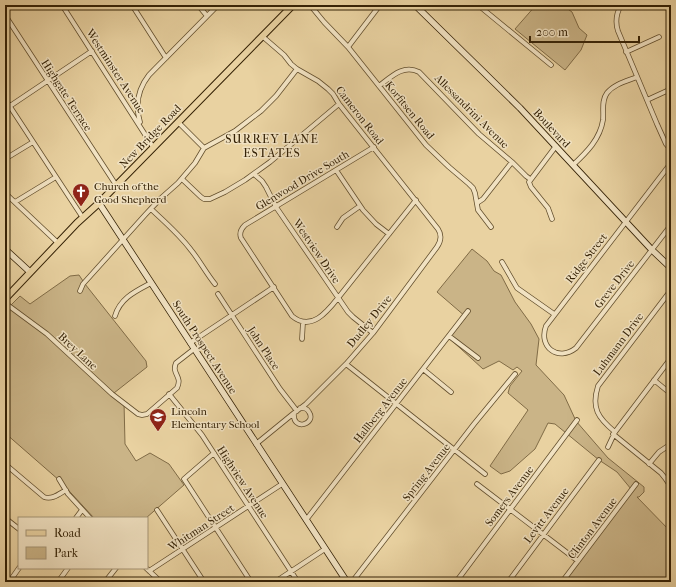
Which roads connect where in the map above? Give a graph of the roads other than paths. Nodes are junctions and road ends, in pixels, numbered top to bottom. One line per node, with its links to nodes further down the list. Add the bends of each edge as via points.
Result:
1 (62, 5): 16 (street, Westminster Avenue)
2 (132, 5): 18 (street)
3 (198, 5): 12 (street)
4 (218, 5): 12 (street)
5 (293, 5): 13 (main road, New Bridge Road)
6 (310, 5): 15 (street, Korfitsen Road)
7 (380, 5): 15 (street)
8 (416, 5): 32 (street, Boulevard)
9 (478, 5): 19 (street)
10 (621, 5): 17 (street, via 616,25)
11 (5, 15): 22 (street, Highgate Terrace)
12 (207, 16): 18 (street)
13 (262, 36): 20 (street, Cameron Road); 29 (main road, New Bridge Road)
14 (659, 37): 17 (street)
15 (348, 47): 23 (street, Korfitsen Road)
16 (92, 51): 22 (street); 30 (street, Westminster Avenue)
17 (626, 52): 21 (street)
18 (166, 58): 30 (street, via 145,80 140,92 137,110)
19 (551, 65)
20 (297, 69): 27 (street, Cameron Road, via 328,89); 35 (street, via 261,111 235,131)
21 (637, 77): 26 (street); 40 (street, via 615,86 607,93 599,133 590,149)
22 (47, 81): 28 (street); 46 (street, Highgate Terrace)
23 (379, 86): 38 (street, Allessandrini Avenue, via 400,71 411,69 419,72 479,134); 51 (street, Korfitsen Road, via 426,145 473,188)
24 (671, 89): 26 (street)
25 (5, 99): 28 (street)
26 (647, 100): 36 (street)
27 (339, 104): 34 (street, Cameron Road); 42 (street)
28 (10, 106): 31 (street)
29 (178, 122): 33 (main road, New Bridge Road); 35 (street)
30 (143, 129): 33 (street, Westminster Avenue)
31 (33, 142): 37 (street); 43 (street)
32 (556, 146): 40 (street, Boulevard); 45 (street)
33 (153, 147): 46 (main road, New Bridge Road)
34 (374, 147): 41 (street, Glenwood Drive South); 48 (street, Cameron Road)
35 (204, 148): 44 (street)
36 (671, 150)
37 (5, 159)
38 (512, 162): 45 (street, Allessandrini Avenue); 51 (street)
39 (671, 163): 57 (street, Ridge Street)
40 (573, 165): 57 (street, Boulevard)
41 (336, 170): 52 (street, Glenwood Drive South); 53 (street)
42 (254, 174): 44 (street, via 225,192 207,199 201,198); 52 (street, Westview Drive, via 262,181)
43 (56, 177): 49 (street); 55 (street)
44 (182, 179): 54 (street)
45 (530, 179): 56 (street, Allessandrini Avenue, via 530,187 548,208)
46 (116, 186): 50 (main road, New Bridge Road)
47 (5, 193): 49 (street)
48 (416, 200): 61 (street); 62 (street, Cameron Road, via 438,228)
49 (15, 202): 64 (street)
50 (99, 203): 55 (main road, New Bridge Road); 63 (street, South Prospect Avenue)
51 (477, 203): 60 (street, Korfitsen Road, via 478,210)
52 (276, 206): 72 (street, Glenwood Drive South, via 245,225 240,235); 76 (street, Westview Drive)
53 (360, 206): 59 (street, via 343,218); 61 (street)
54 (152, 209): 63 (street); 71 (street, via 188,245)
55 (83, 218): 64 (main road, New Bridge Road)
56 (552, 219)
57 (626, 222): 66 (street, Boulevard); 80 (street, Ridge Street)
58 (671, 225): 66 (street, Greve Drive)
59 (337, 227)
60 (492, 227)
61 (389, 234): 76 (street)
62 (441, 237): 84 (street, Dudley Drive, via 438,247)
63 (123, 239): 70 (street, South Prospect Avenue); 74 (street, via 83,284)
64 (58, 243): 69 (main road, New Bridge Road)
65 (5, 249): 69 (street)
66 (652, 250): 68 (street, Boulevard); 89 (street, Greve Drive)
67 (502, 262): 80 (street, via 517,288)
68 (671, 268)
69 (30, 272): 77 (main road, New Bridge Road)
70 (151, 283): 82 (street, via 124,299); 87 (street, South Prospect Avenue)
71 (215, 284)
72 (274, 287): 81 (street); 83 (street, via 292,316)
73 (671, 290): 102 (street, Luhmann Drive, via 598,386 595,397 596,409 600,418)
74 (80, 291)
75 (218, 294): 81 (street, John Place)
76 (338, 298): 83 (street, via 319,318 312,322); 84 (street, Westview Drive, via 353,317)
77 (5, 299)
78 (5, 303): 97 (street, Brey Lane, via 46,334 138,414 147,414)
79 (468, 311): 85 (street, Hallberg Avenue)
80 (554, 314): 89 (street, Ridge Street, via 544,331 546,344 552,351 560,354)
81 (232, 315): 87 (street); 100 (street, John Place)
82 (115, 316)
83 (303, 322): 86 (street)
84 (373, 333): 92 (street, Dudley Drive)
85 (449, 336): 90 (street); 93 (street, Hallberg Avenue)
86 (302, 339)
87 (190, 342): 88 (street, South Prospect Avenue)
88 (194, 349): 97 (street, via 174,366 179,382); 103 (street, South Prospect Avenue)
89 (571, 352)
90 (478, 358)
91 (671, 358): 95 (street)
92 (346, 364): 99 (street); 100 (street, Dudley Drive)
93 (423, 369): 96 (street); 99 (street, Hallberg Avenue)
94 (515, 374): 106 (street, Spring Avenue)
95 (654, 380): 98 (street); 102 (street)
96 (451, 392)
97 (169, 394): 107 (street, Highview Avenue)
98 (671, 394)
99 (396, 404): 106 (street); 125 (street, Hallberg Avenue)
100 (297, 411): 103 (street, Dudley Drive)
101 (577, 420): 121 (street, Somers Avenue)
102 (614, 433): 105 (street); 110 (street, Luhmann Drive)
103 (256, 444): 113 (street, South Prospect Avenue)
104 (671, 444): 110 (street)
105 (608, 448)
106 (454, 450): 111 (street); 148 (street, Spring Avenue)
107 (214, 453): 118 (street, Highview Avenue); 127 (street, via 184,478)
108 (599, 460): 128 (street, Levitt Avenue)
109 (5, 464): 117 (street, via 44,497 50,498)
110 (649, 464): 116 (street, Luhmann Drive, via 661,473)
111 (485, 474)
112 (59, 479): 117 (street)
113 (282, 484): 118 (street, Whitman Street); 125 (street, South Prospect Avenue)
114 (477, 484): 121 (street)
115 (636, 484): 131 (street, Clinton Avenue)
116 (671, 487)
117 (66, 490): 119 (street)
118 (249, 506): 127 (street, Whitman Street); 136 (street, Highview Avenue)
119 (82, 510): 122 (street); 123 (street)
120 (157, 510): 129 (street)
121 (510, 510): 128 (street); 149 (street, Somers Avenue)
122 (77, 517)
123 (89, 517)
124 (5, 518): 126 (street)
125 (306, 520): 130 (street, South Prospect Avenue)
126 (18, 528)
127 (216, 528): 129 (street, Whitman Street); 144 (street)
128 (543, 534): 131 (street); 150 (street, Levitt Avenue)
129 (183, 549): 135 (street, Whitman Street); 143 (street)
130 (325, 549): 136 (street); 147 (street, South Prospect Avenue)
131 (578, 561): 151 (street, Clinton Avenue)
132 (18, 569): 138 (street)
133 (67, 569): 139 (street)
134 (115, 569): 140 (street)
135 (148, 570): 137 (street)
136 (291, 571): 145 (street); 146 (street, Highview Avenue)
137 (156, 578): 141 (street); 142 (street)
138 (11, 582)
139 (58, 582)
140 (105, 582)
141 (153, 582)
142 (161, 582)
143 (204, 582)
144 (251, 582)
145 (275, 582)
146 (298, 582)
147 (347, 582)
148 (352, 582)
149 (456, 582)
150 (508, 582)
151 (562, 582)

